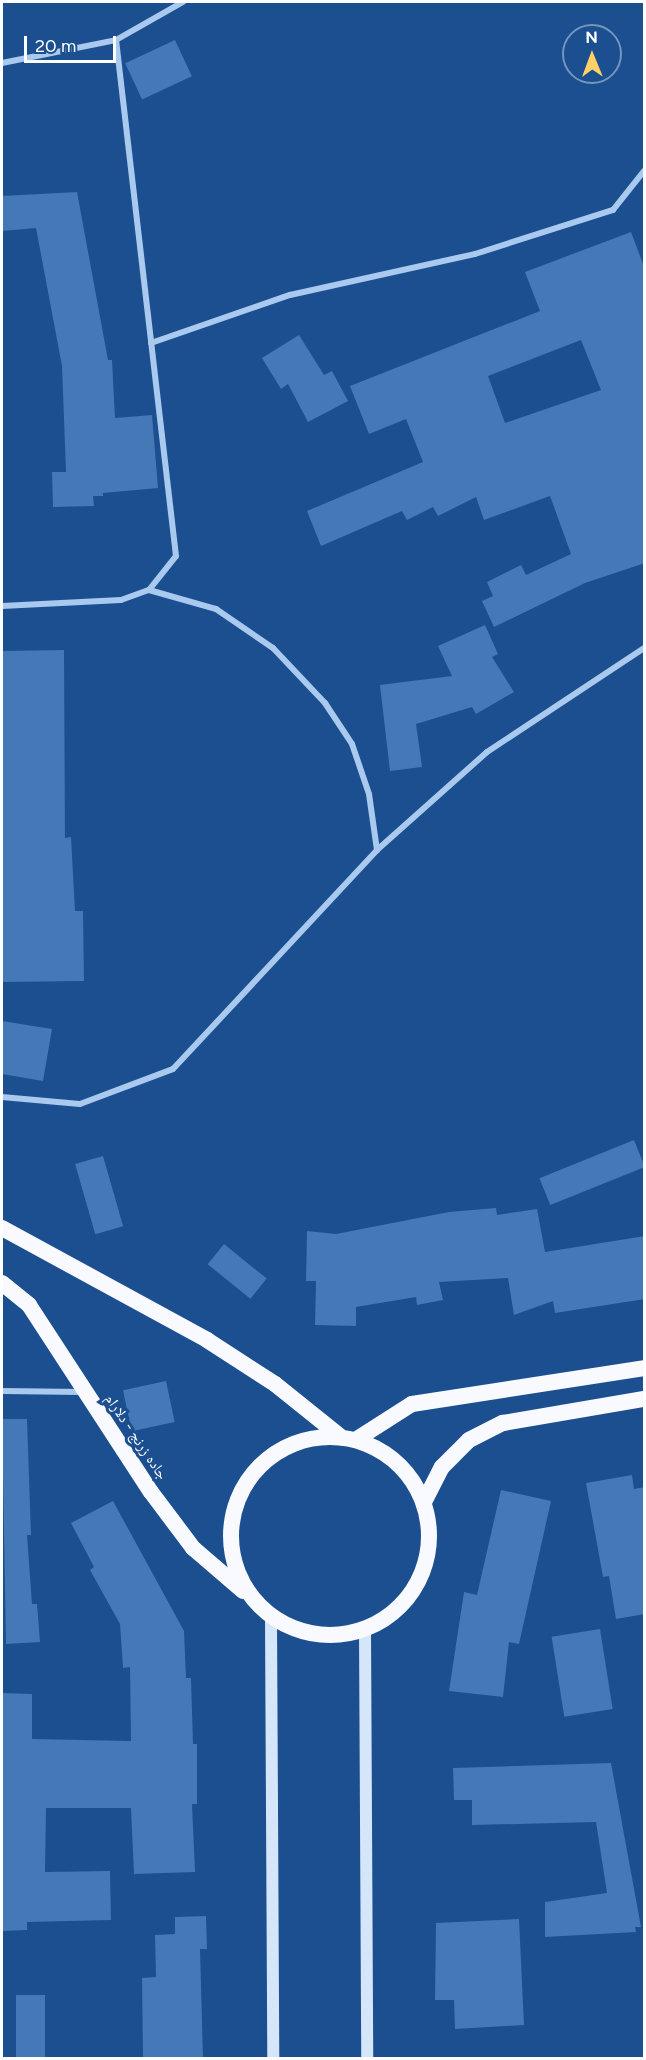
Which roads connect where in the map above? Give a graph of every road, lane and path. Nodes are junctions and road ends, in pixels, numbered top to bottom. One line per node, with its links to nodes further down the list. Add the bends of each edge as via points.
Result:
1 (183, 2): 2 (street)
2 (117, 40): 3 (street); 5 (street)
3 (2, 63)
4 (645, 171): 5 (street, via 613,210 475,254 290,295)
5 (151, 343): 6 (street, via 176,556)
6 (149, 590): 7 (street, via 122,600); 9 (street, via 216,609 273,648 325,703 352,744 369,794)
7 (2, 606)
8 (645, 648): 9 (street, via 487,752)
9 (377, 850): 10 (street, via 173,1069 80,1104)
10 (2, 1096)
11 (2, 1228): 17 (highway, via 207,1340)
12 (2, 1283): 15 (highway, جاده زرنج - دلارام, via 29,1305)
13 (645, 1368): 17 (highway, via 412,1404)
14 (2, 1391): 15 (street)
15 (84, 1392): 19 (highway, جاده زرنج - دلارام, via 193,1548)
16 (645, 1399): 18 (highway, via 503,1423 469,1440 442,1467)
17 (348, 1438): 18 (highway, via 385,1452 409,1474); 19 (highway, via 310,1437 283,1448 259,1465 242,1489 232,1517 230,1546 238,1575)
18 (424, 1502): 21 (highway, via 430,1532 426,1563 413,1591 392,1614)
19 (253, 1600): 20 (highway)
20 (271, 1619): 21 (highway, via 304,1631 334,1635); 22 (main road)
21 (365, 1629): 23 (main road)
22 (273, 2058)
23 (367, 2058)

